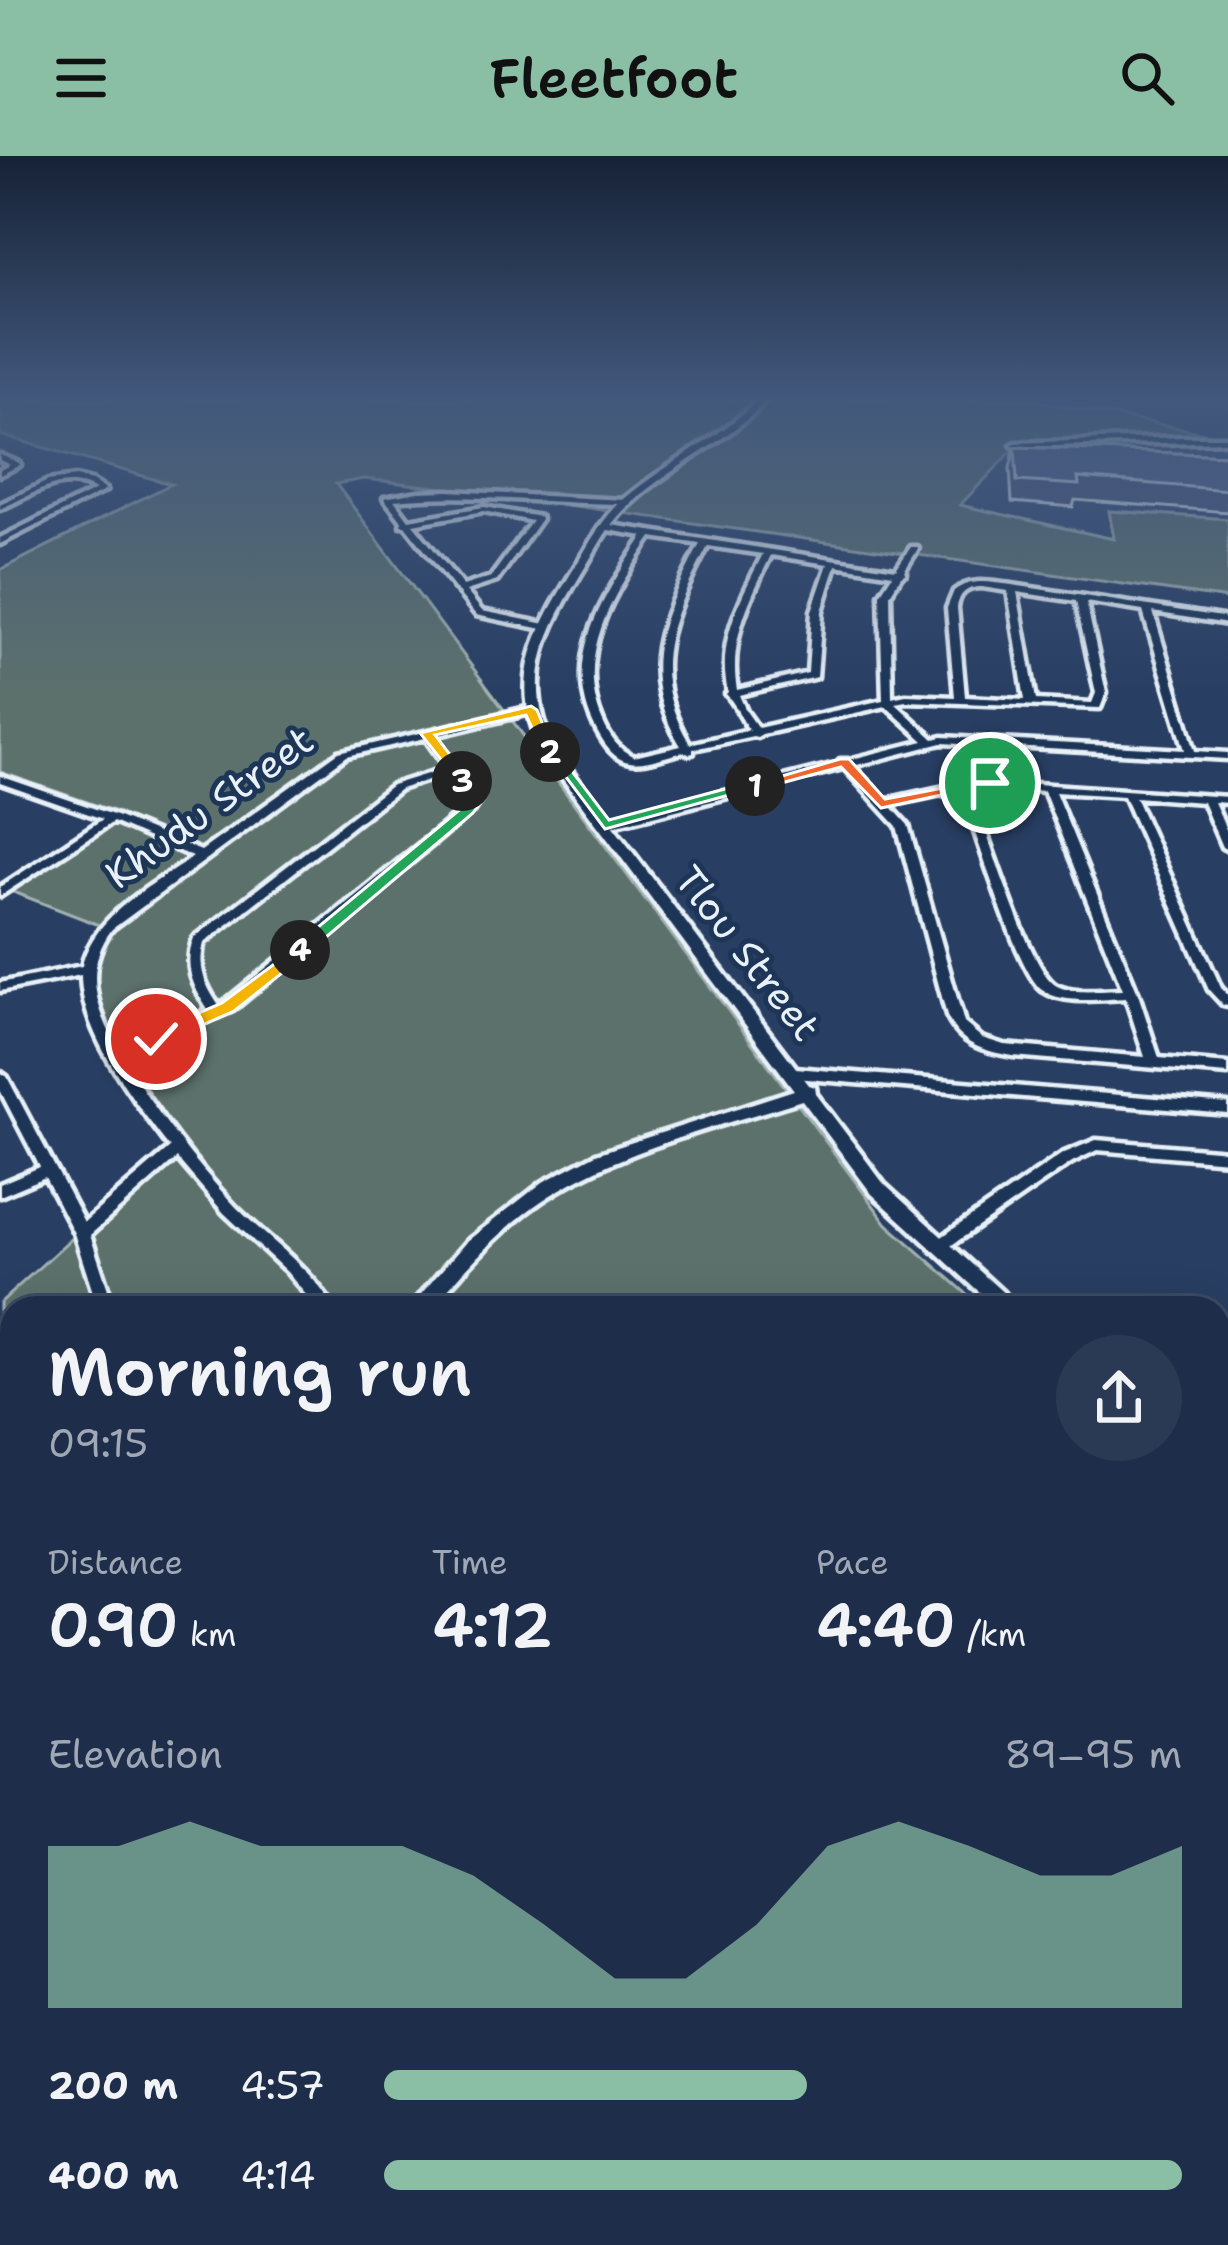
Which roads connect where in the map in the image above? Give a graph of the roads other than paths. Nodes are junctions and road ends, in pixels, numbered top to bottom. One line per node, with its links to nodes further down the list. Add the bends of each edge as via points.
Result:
1 (87, 497): 9 (street)
2 (392, 497): 6 (street)
3 (514, 497): 5 (street)
4 (632, 497): 5 (street)
5 (626, 502): 7 (street)
6 (404, 523): 16 (street); 16 (street, via 484,509 537,518 494,579)
7 (605, 527): 8 (street); 20 (street)
8 (649, 535): 10 (street); 30 (street, via 593,633 587,701 621,756)
9 (0, 541)
10 (705, 543): 12 (street); 30 (street, via 670,610 658,656 664,705)
11 (914, 549): 14 (street)
12 (767, 553): 13 (street); 22 (street, via 730,635)
13 (833, 562): 14 (street); 22 (street, via 817,611 813,674)
14 (902, 573): 24 (street, via 886,594)
15 (1012, 588): 17 (street); 23 (street, via 973,584 953,597); 25 (street)
16 (460, 590): 20 (street, via 479,613)
17 (1079, 598): 18 (street); 25 (street, via 1101,701)
18 (1147, 609): 19 (street); 31 (street)
19 (1224, 620): 21 (street)
20 (543, 626): 26 (street)
21 (1228, 637)
22 (731, 694): 28 (street)
23 (960, 699): 24 (street); 25 (street)
24 (888, 702): 28 (street); 29 (street)
25 (1031, 703)
26 (531, 710): 27 (street, Khudu Street); 43 (street, Tlou Street, via 550,752)
27 (427, 733): 34 (street); 45 (street, Khudu Street, via 344,754)
28 (757, 734): 30 (street)
29 (930, 741): 31 (street); 33 (street)
30 (689, 751)
31 (1191, 754): 32 (street)
32 (1228, 756)
33 (844, 762): 41 (street); 43 (street)
34 (454, 769): 51 (street, via 474,800 468,810); 51 (street, via 396,787 198,940 195,980)
35 (0, 779): 42 (street)
36 (963, 785): 37 (street); 41 (street); 49 (street, via 1040,981 1065,992)
37 (1048, 788): 38 (street); 49 (street)
38 (1128, 793): 39 (street); 50 (street, via 1215,990)
39 (1207, 799): 40 (street); 44 (street)
40 (1228, 800)
41 (881, 804): 53 (street, via 908,840 957,1027 994,1048)
42 (112, 818): 45 (street); 46 (street)
43 (605, 825): 55 (street, Tlou Street)
44 (1228, 847)
45 (202, 856): 47 (street, Khudu Street, via 104,929)
46 (0, 892)
47 (88, 969): 48 (street); 52 (street, via 90,1003)
48 (0, 987)
49 (1131, 994): 53 (street)
50 (1228, 1002)
51 (217, 1013): 52 (street)
52 (118, 1054): 59 (street)
53 (1153, 1062): 54 (street)
54 (1228, 1070)
55 (795, 1073): 57 (street, Tlou Street); 58 (street)
56 (0, 1077): 61 (street)
57 (808, 1091): 64 (street, Tlou Street, via 878,1189); 67 (street, via 602,1159 549,1187 472,1247)
58 (1228, 1109)
59 (177, 1150): 63 (street); 66 (street)
60 (1228, 1156): 64 (street, via 1096,1145)
61 (48, 1170): 62 (street); 63 (street)
62 (0, 1190)
63 (82, 1233): 65 (street)
64 (938, 1247): 68 (street, Tlou Street)
65 (102, 1296)
66 (317, 1296)
67 (429, 1296)
68 (996, 1296)

